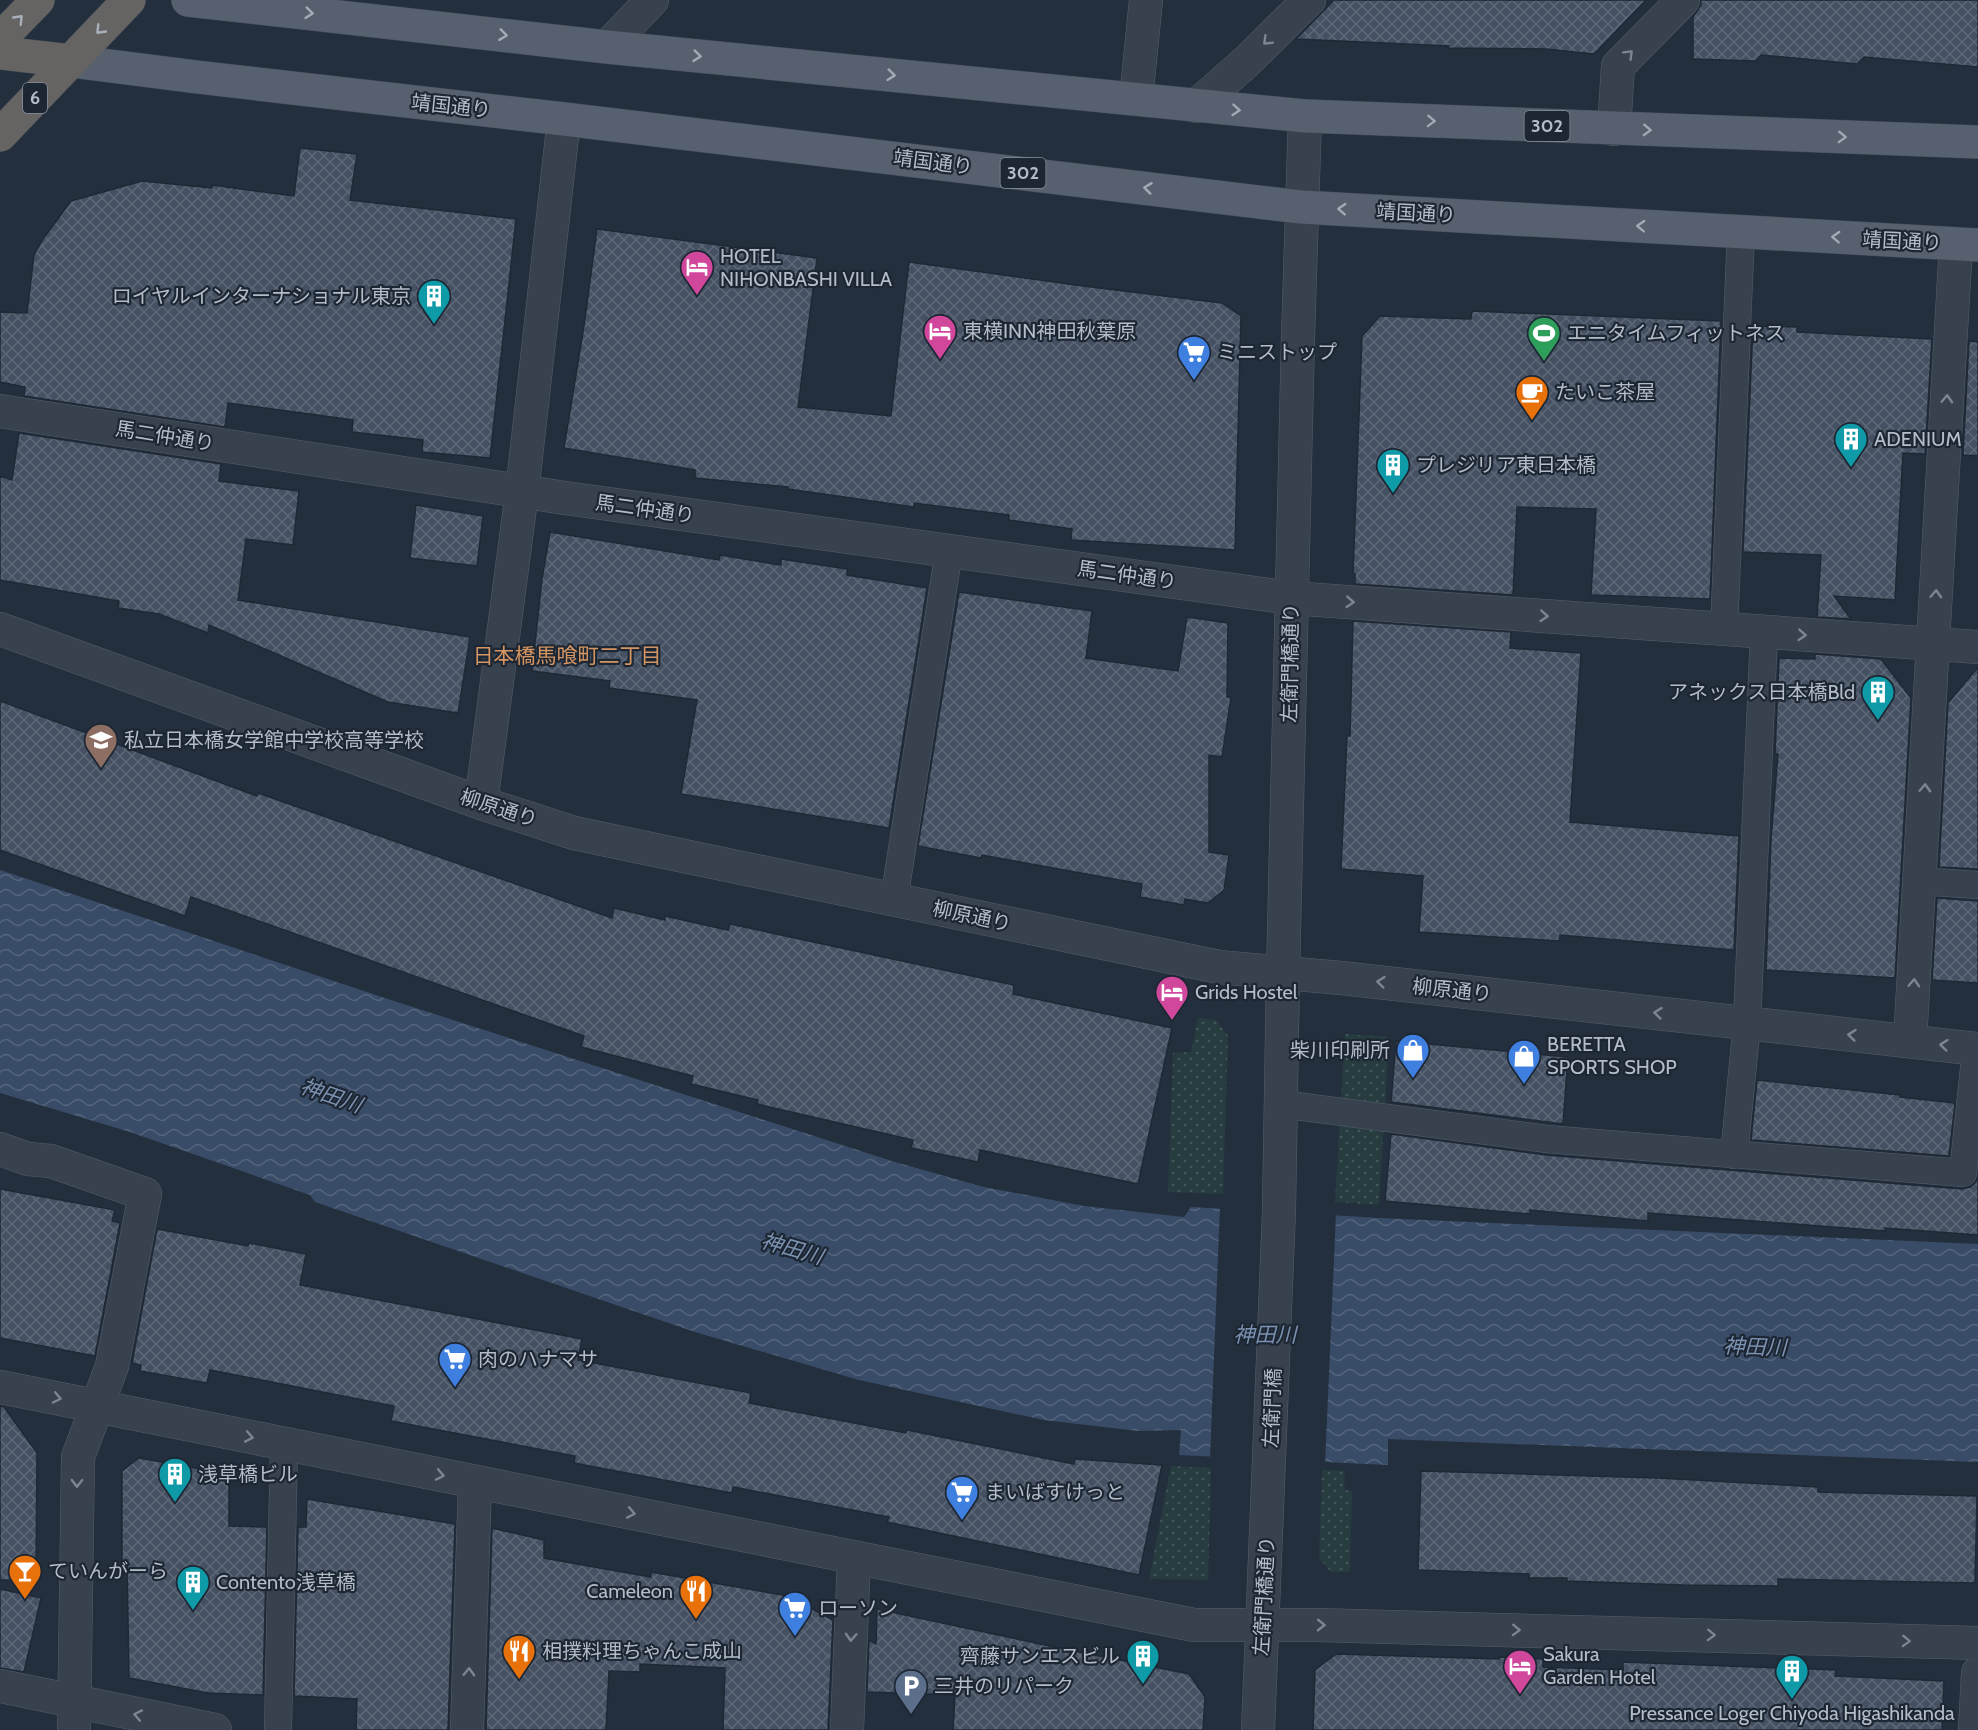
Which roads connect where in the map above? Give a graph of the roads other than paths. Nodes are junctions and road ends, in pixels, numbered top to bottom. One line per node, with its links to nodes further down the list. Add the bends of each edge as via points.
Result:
1 (38, 0): 10 (highway, one-way to 1)
2 (129, 0): 13 (highway, 6, one-way to 13)
3 (188, 0): 9 (main road, 302, one-way to 9)
4 (374, 0): 9 (main road)
5 (652, 0): 11 (street)
6 (1146, 0): 14 (street)
7 (1309, 0): 15 (street, one-way to 15)
8 (1683, 0): 18 (street, one-way to 8, via 1618,66)
9 (406, 24): 11 (main road, 302, one-way to 11)
10 (0, 39)
11 (607, 47): 14 (main road, 302, one-way to 14)
12 (0, 53): 13 (highway)
13 (71, 61): 17 (main road, 靖国通り / 302); 19 (highway, 6)
14 (1136, 99): 15 (main road, 302)
15 (1196, 106): 16 (main road, 302, one-way to 16)
16 (1305, 116): 18 (main road, 302, one-way to 18); 21 (street, 左衛門橋通り)
17 (564, 119): 21 (main road, 靖国通り / 302, one-way to 17); 25 (street)
18 (1614, 129): 20 (main road, 302, one-way to 20)
19 (0, 135)
20 (1978, 142)
21 (1301, 207): 22 (main road, 靖国通り / 302, one-way to 21); 27 (street, 左衛門橋通り)
22 (1741, 232): 23 (main road, 靖国通り / 302, one-way to 22); 29 (lane)
23 (1967, 244): 31 (street, one-way to 23)
24 (0, 411): 25 (street, 馬二仲通り)
25 (522, 492): 26 (street, 馬二仲通り); 33 (street)
26 (949, 551): 27 (street, 馬二仲通り); 36 (lane)
27 (1292, 598): 29 (street, 馬二仲通り, one-way to 29); 37 (street, 左衛門橋通り)
28 (0, 629): 33 (street, 柳原通り)
29 (1724, 630): 30 (street, 馬二仲通り)
30 (1764, 632): 31 (street, 馬二仲通り, one-way to 31); 38 (lane)
31 (1933, 645): 32 (street, 馬二仲通り); 34 (street, one-way to 31)
32 (1978, 648)
33 (481, 803): 36 (street, 柳原通り, via 574,832)
34 (1919, 881): 35 (lane); 39 (street, one-way to 34)
35 (1978, 885)
36 (894, 900): 37 (street, 柳原通り, via 1219,967)
37 (1283, 973): 38 (street, 柳原通り, one-way to 37); 41 (street, 左衛門橋通り)
38 (1747, 1023): 39 (street, 柳原通り, one-way to 38); 43 (lane)
39 (1910, 1041): 40 (street, 柳原通り, one-way to 39)
40 (1977, 1049): 43 (lane, via 1963,1173)
41 (1281, 1104): 43 (lane, via 1547,1139); 44 (street, 左衛門橋通り)
42 (0, 1149): 46 (street, via 28,1160 51,1161 145,1194 112,1365)
43 (1734, 1155)
44 (1280, 1210): 48 (street, 左衛門橋)
45 (0, 1387): 46 (street, one-way to 46)
46 (97, 1407): 47 (street, one-way to 47); 55 (street, one-way to 55, via 78,1457)
47 (284, 1444): 49 (street, one-way to 49); 57 (lane)
48 (1270, 1463): 51 (street, 左衛門橋通り)
49 (475, 1482): 50 (street, one-way to 50); 58 (street, one-way to 49)
50 (854, 1558): 51 (street, via 1194,1625); 59 (street, one-way to 59)
51 (1262, 1624): 52 (street, one-way to 52); 60 (street, 左衛門橋通り)
52 (1978, 1642)
53 (1978, 1672): 61 (street)
54 (0, 1686): 55 (street)
55 (74, 1716): 56 (street, one-way to 55)
56 (216, 1730)
57 (278, 1730)
58 (466, 1730)
59 (847, 1730)
60 (1258, 1730)
61 (1975, 1730)

